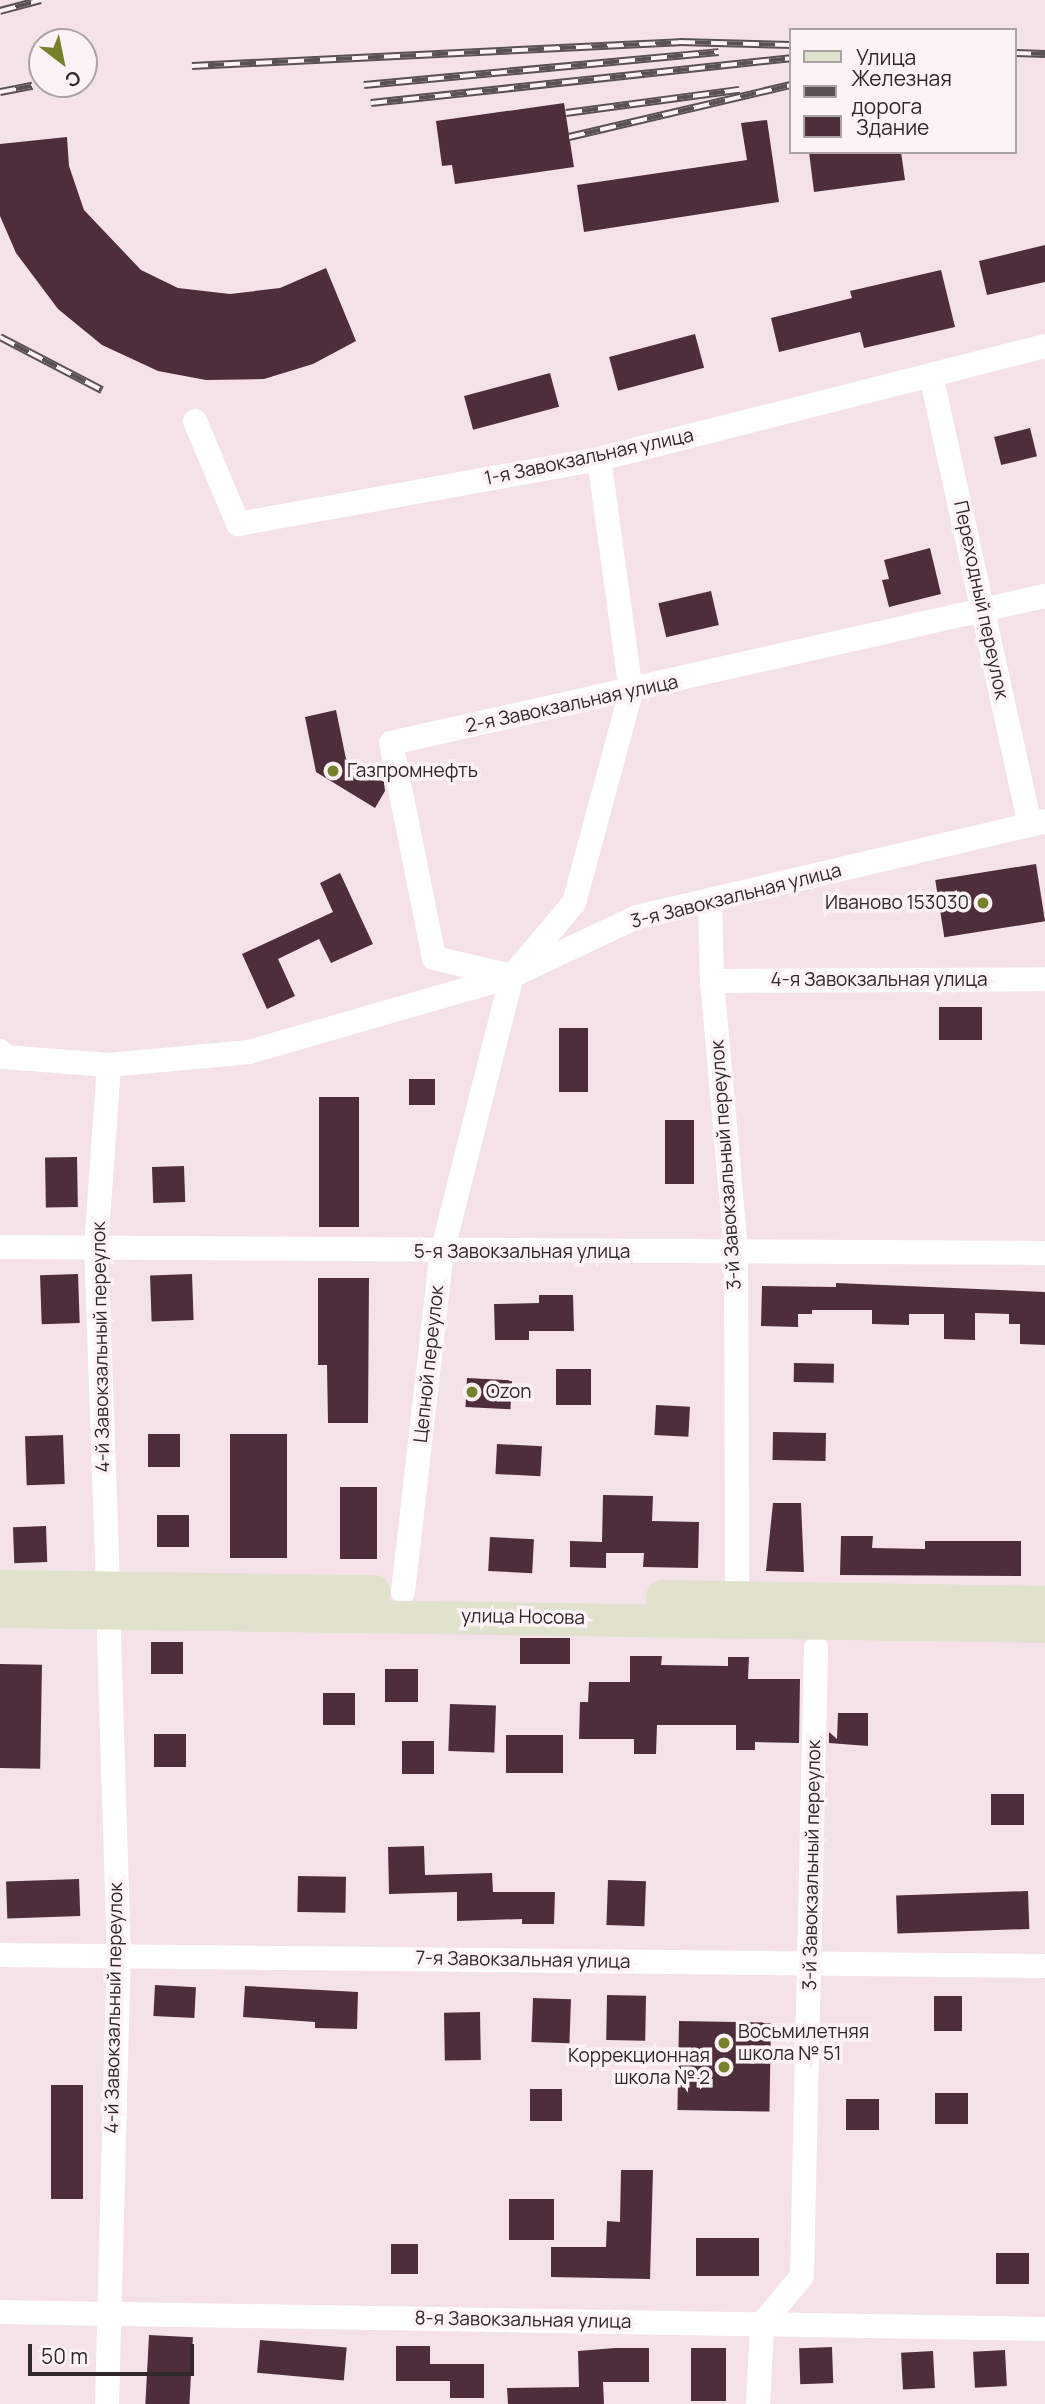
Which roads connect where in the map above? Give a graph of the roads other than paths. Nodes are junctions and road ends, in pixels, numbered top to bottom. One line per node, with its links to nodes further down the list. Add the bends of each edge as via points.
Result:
1 (1045, 346): 2 (street, 1-я Завокзальная улица)
2 (931, 375): 4 (street, 1-я Завокзальная улица); 6 (street, Переходный переулок)
3 (195, 421): 4 (street, 1-я Завокзальная улица, via 237,523)
4 (599, 459): 7 (street)
5 (1045, 596): 6 (street, 2-я Завокзальная улица)
6 (984, 611): 7 (street, 2-я Завокзальная улица); 8 (street, Переходный переулок)
7 (631, 692): 10 (street, via 574,903); 10 (street, 2-я Завокзальная улица, via 391,743 434,958)
8 (1037, 823): 9 (street, 3-я Завокзальная улица)
9 (710, 900): 10 (street, 3-я Завокзальная улица, via 637,918); 12 (street, 3-й Завокзальный переулок)
10 (512, 976): 14 (street, 3-я Завокзальная улица, via 249,1052); 17 (street, Цепной переулок)
11 (1045, 979): 12 (street, 4-я Завокзальная улица)
12 (712, 981): 18 (street, 3-й Завокзальный переулок)
13 (0, 1051): 14 (street, 3-я Завокзальная улица, via 4,1057)
14 (109, 1065): 16 (street, 4-й Завокзальный переулок)
15 (0, 1247): 16 (street, 5-я Завокзальная улица)
16 (96, 1247): 17 (street, 5-я Завокзальная улица); 21 (street, 4-й Завокзальный переулок)
17 (442, 1252): 18 (street, 5-я Завокзальная улица); 23 (street, Цепной переулок)
18 (736, 1252): 19 (street, 5-я Завокзальная улица); 24 (street, 3-й Завокзальный переулок)
19 (1045, 1252)
20 (0, 1586): 21 (main road, улица Носова)
21 (108, 1599): 23 (main road, улица Носова); 25 (main road, улица Носова); 29 (street, 4-й Завокзальный переулок)
22 (1045, 1602): 24 (main road, улица Носова)
23 (402, 1603): 24 (main road, улица Носова)
24 (737, 1609): 26 (main road, улица Носова)
25 (0, 1611)
26 (1045, 1626)
27 (816, 1648): 30 (street, 3-й Завокзальный переулок)
28 (0, 1955): 29 (street, 7-я Завокзальная улица)
29 (119, 1956): 30 (street, 7-я Завокзальная улица); 33 (street, 4-й Завокзальный переулок)
30 (810, 1964): 31 (street, 7-я Завокзальная улица); 34 (street, 3-й Завокзальный переулок, via 802,2276)
31 (1045, 1966)
32 (0, 2312): 33 (street, 8-я Завокзальная улица)
33 (107, 2313): 34 (street, 8-я Завокзальная улица); 36 (street, 4-й Завокзальный переулок)
34 (762, 2324): 35 (street, 8-я Завокзальная улица); 37 (street)
35 (1045, 2329)
36 (107, 2404)
37 (758, 2404)

